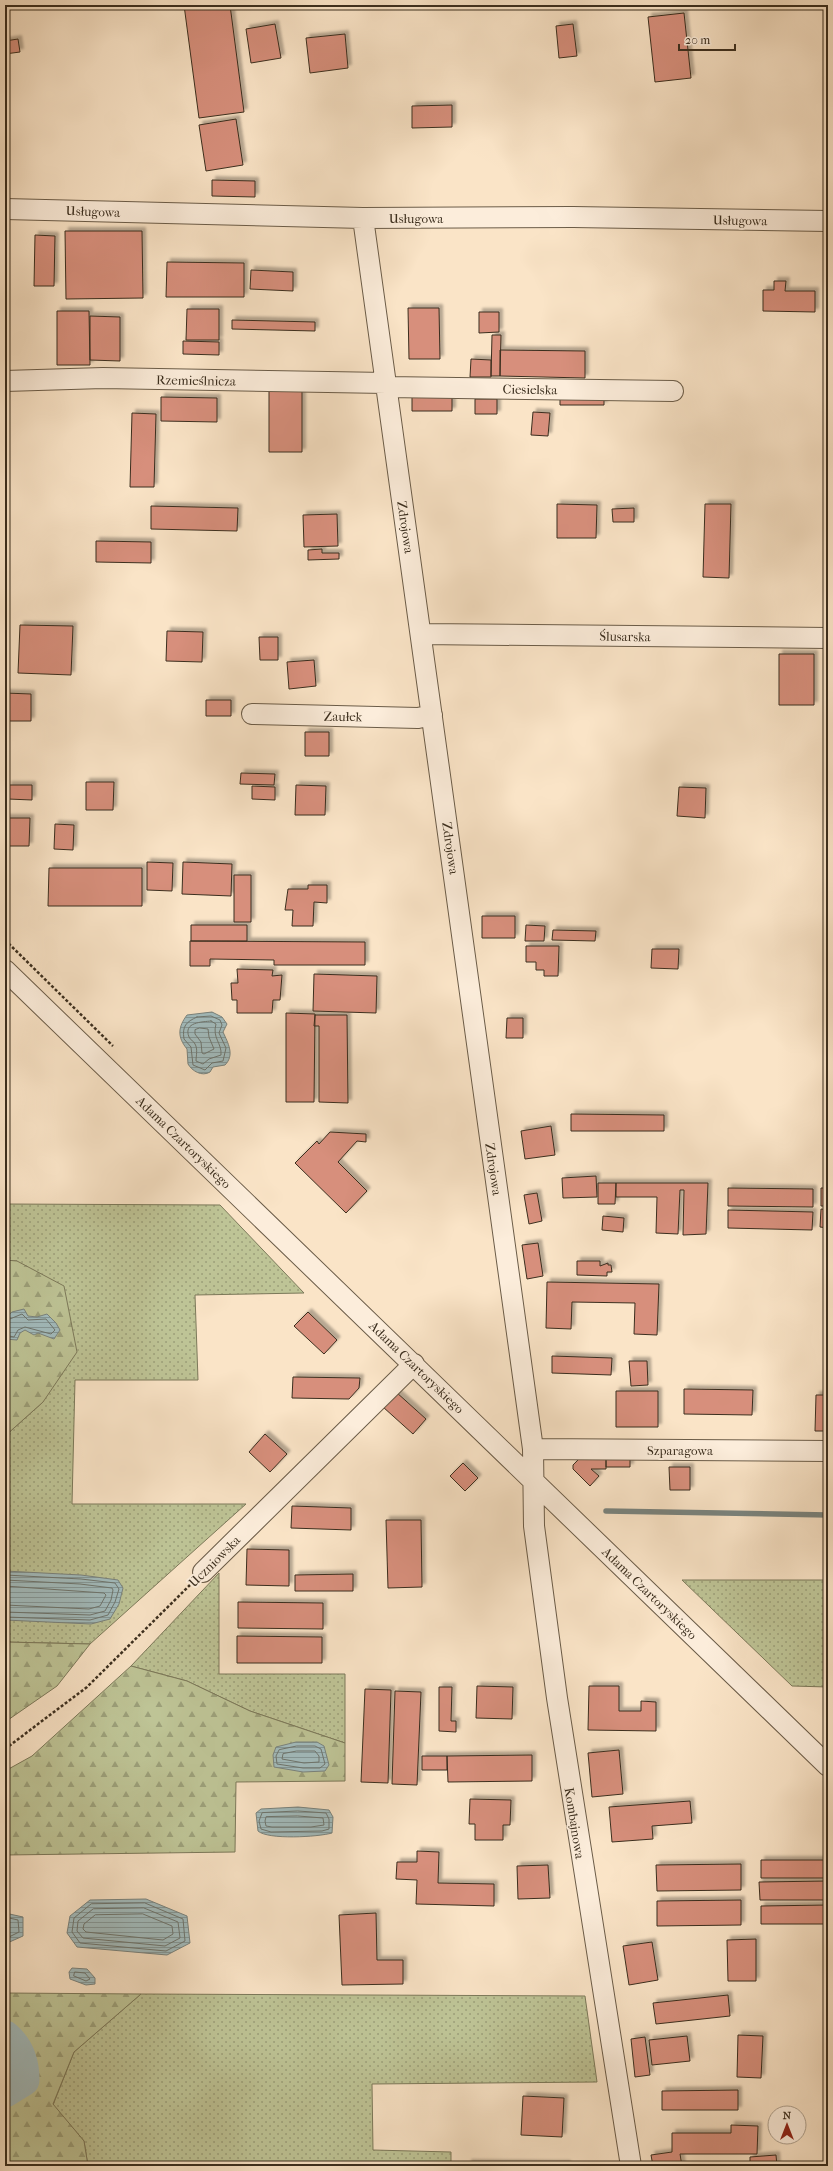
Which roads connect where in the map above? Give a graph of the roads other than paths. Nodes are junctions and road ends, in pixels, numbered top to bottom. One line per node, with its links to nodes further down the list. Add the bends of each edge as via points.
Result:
1 (5, 209): 2 (street, Usługowa)
2 (363, 218): 3 (street, Usługowa, via 573,217); 5 (street, Zdrojowa)
3 (828, 221)
4 (5, 381): 5 (street, Rzemieślnicza, via 103,378)
5 (387, 385): 6 (street, Ciesielska); 7 (street, Zdrojowa)
6 (673, 391)
7 (421, 634): 8 (street, Ślusarska); 10 (street, Zdrojowa)
8 (828, 638)
9 (252, 714): 10 (street, Zaułek, via 418,718)
10 (432, 715): 13 (street, Zdrojowa)
11 (5, 970): 12 (street, Adama Czartoryskiego)
12 (414, 1364): 15 (street, Adama Czartoryskiego); 16 (street, Uczniowska)
13 (533, 1449): 14 (street, Szparagowa); 15 (street, Zdrojowa)
14 (828, 1451)
15 (532, 1479): 17 (street, Adama Czartoryskiego); 18 (street, Kombajnowa, via 534,1526 558,1706)
16 (203, 1572)
17 (828, 1766)
18 (631, 2166)

